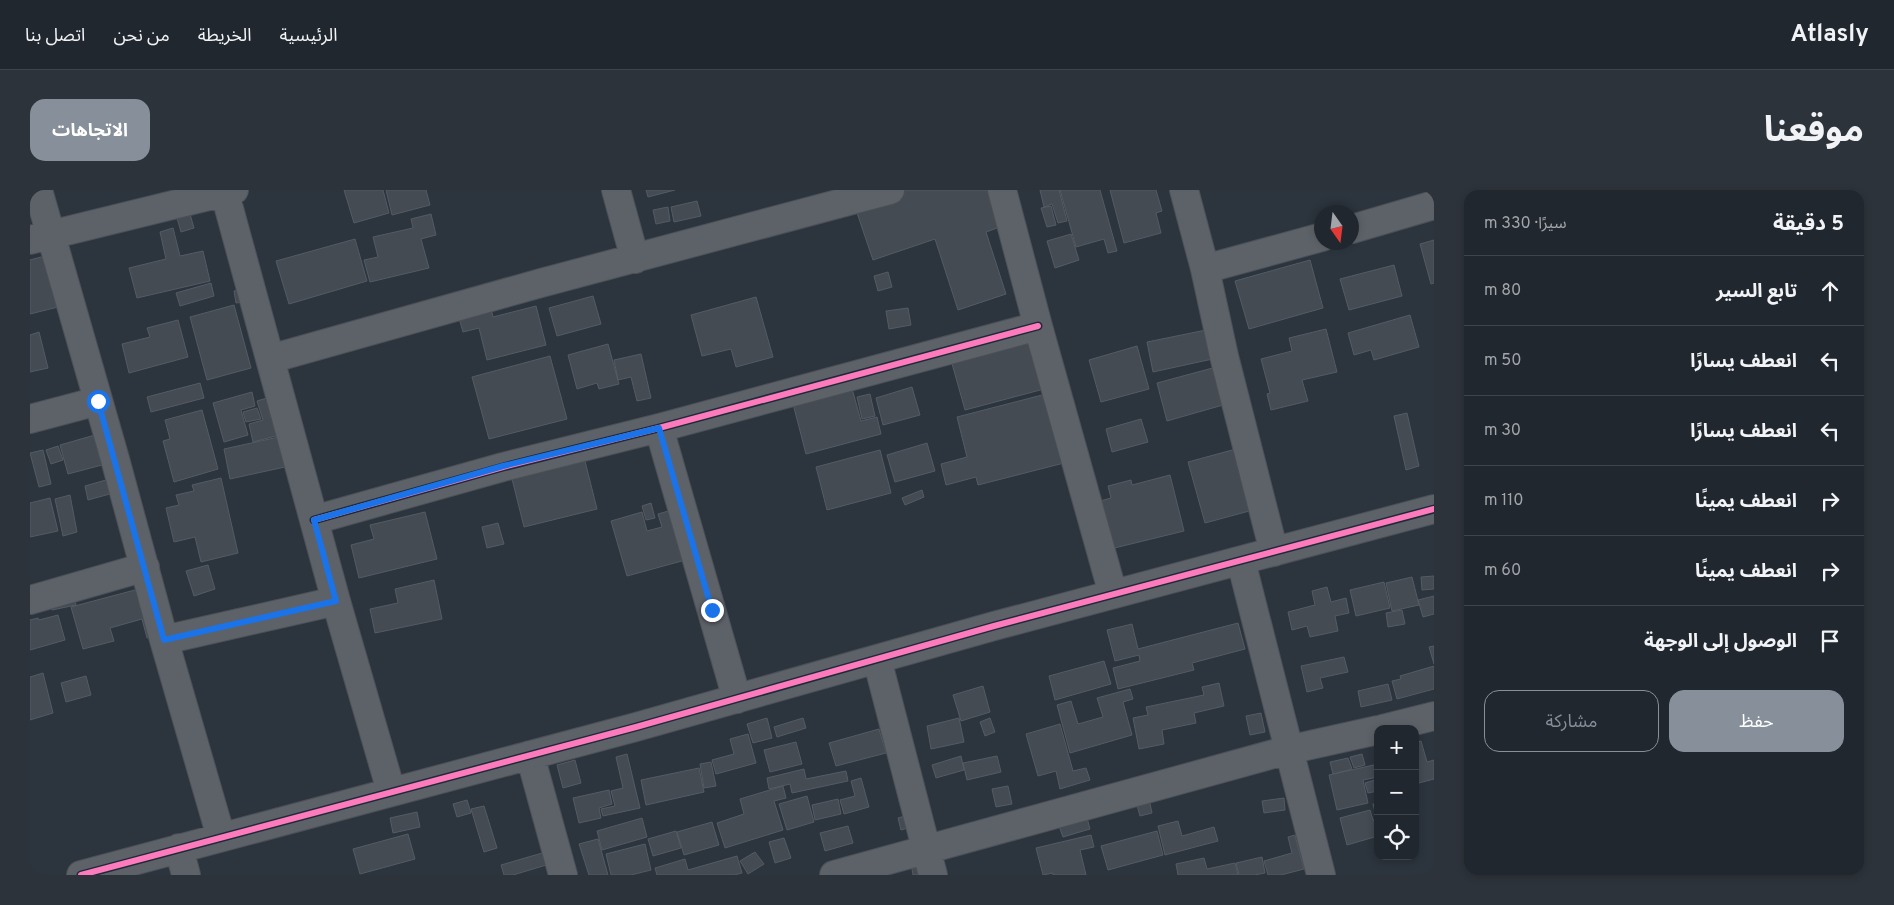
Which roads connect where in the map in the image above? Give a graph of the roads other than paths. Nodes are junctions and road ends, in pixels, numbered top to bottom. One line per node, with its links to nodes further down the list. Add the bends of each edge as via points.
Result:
1 (38, 190): 9 (street)
2 (616, 190): 11 (street)
3 (890, 190): 11 (street)
4 (1002, 190): 13 (street)
5 (1184, 190): 12 (street)
6 (227, 191): 9 (street); 14 (street)
7 (1434, 205): 8 (street)
8 (1359, 227)
9 (40, 238): 15 (street)
10 (1314, 239): 12 (street)
11 (635, 259): 14 (street)
12 (1205, 270): 20 (street)
13 (1038, 326): 17 (street); 23 (street)
14 (270, 359): 19 (street)
15 (98, 401): 16 (street); 22 (street)
16 (30, 419)
17 (659, 428): 19 (street, via 503,466); 28 (street)
18 (1434, 510): 20 (street)
19 (314, 520): 25 (street)
20 (1274, 552): 21 (street)
21 (1241, 561): 23 (street); 32 (street)
22 (145, 567): 24 (street); 26 (street)
23 (1113, 594): 27 (street)
24 (30, 600)
25 (336, 601): 26 (street); 34 (street)
26 (164, 640): 35 (street)
27 (877, 659): 28 (street); 37 (street)
28 (737, 699): 33 (street)
29 (1434, 716): 30 (street)
30 (1398, 725)
31 (1374, 731): 32 (street)
32 (1288, 750): 37 (street); 42 (street)
33 (530, 756): 34 (street); 40 (street)
34 (391, 791): 35 (street)
35 (222, 837): 36 (street)
36 (179, 848): 38 (street); 39 (street)
37 (930, 863): 41 (street)
38 (81, 875)
39 (186, 875)
40 (563, 875)
41 (834, 875)
42 (1321, 875)

